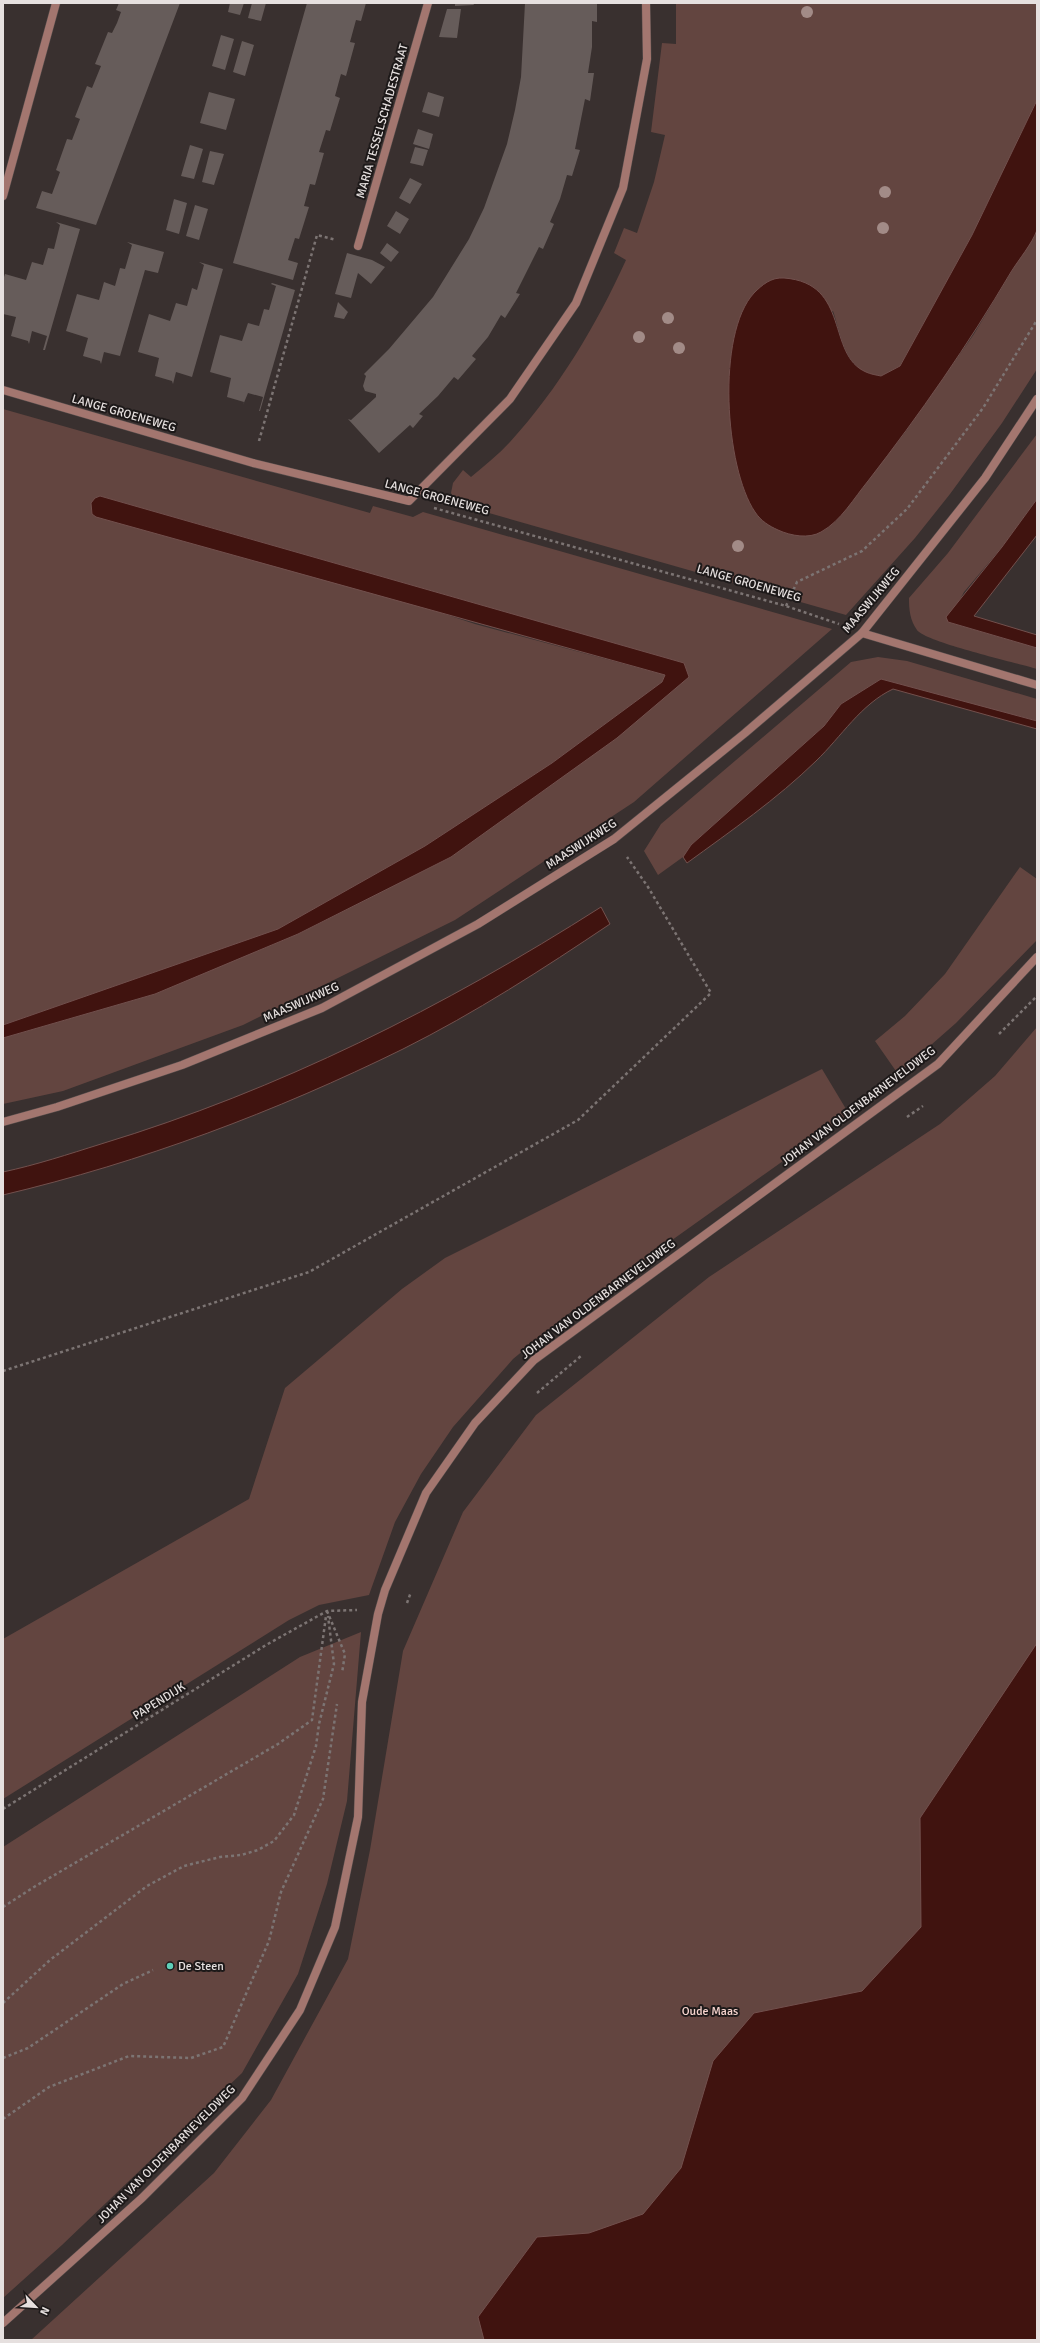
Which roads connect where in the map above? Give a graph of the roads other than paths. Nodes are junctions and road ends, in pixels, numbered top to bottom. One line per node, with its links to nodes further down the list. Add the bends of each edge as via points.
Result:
1 (56, 3): 4 (street)
2 (428, 3): 5 (street, MARIA TESSELSCHADESTRAAT)
3 (646, 3): 6 (street, LANGE GROENEWEG, via 647,59 622,188 576,303 510,399 409,501 252,463)
4 (3, 196)
5 (358, 246)
6 (3, 390)
7 (1037, 398): 8 (street, MAASWIJKWEG, via 985,478)
8 (862, 634): 9 (street); 11 (street, MAASWIJKWEG, via 745,734 614,839 478,924 322,1008 182,1065 57,1107)
9 (1037, 685)
10 (1037, 958): 12 (street, JOHAN VAN OLDENBARNEVELDWEG, via 938,1064 534,1360 475,1422 426,1493 385,1590 378,1614 362,1702 358,1817 335,1927 300,2010 242,2098 142,2198)
11 (3, 1122)
12 (3, 2323)

